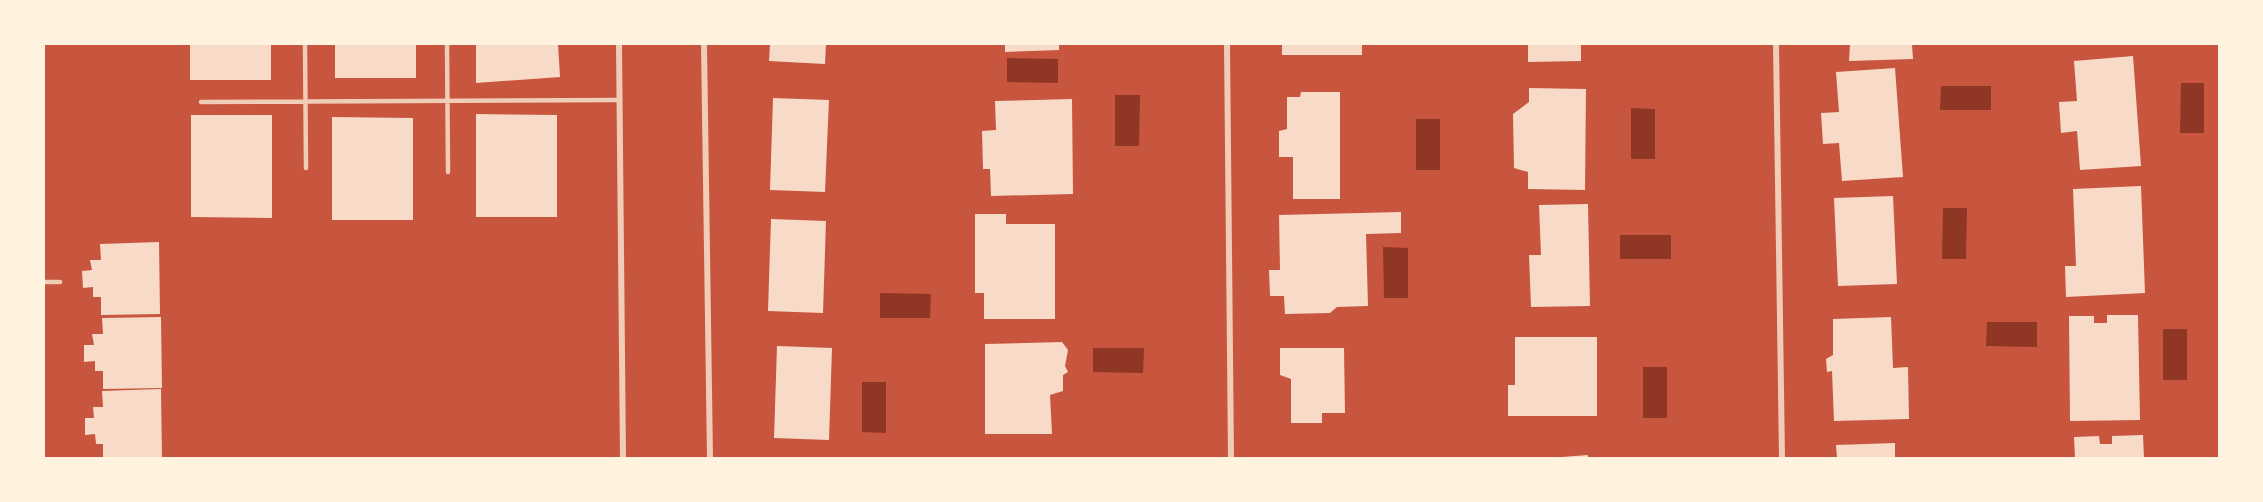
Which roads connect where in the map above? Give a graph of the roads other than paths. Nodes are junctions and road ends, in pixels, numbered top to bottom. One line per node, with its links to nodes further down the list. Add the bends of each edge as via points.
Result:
1 (305, 44): 10 (lane)
2 (447, 44): 8 (lane)
3 (619, 44): 7 (street)
4 (704, 44): 16 (street)
5 (1227, 44): 17 (street)
6 (1776, 44): 18 (street)
7 (618, 100): 8 (lane); 15 (street)
8 (447, 101): 10 (lane); 12 (lane)
9 (201, 102): 10 (lane)
10 (306, 102): 11 (lane)
11 (306, 168)
12 (448, 172)
13 (44, 282): 14 (lane)
14 (60, 282)
15 (622, 459)
16 (710, 459)
17 (1231, 459)
18 (1782, 459)

